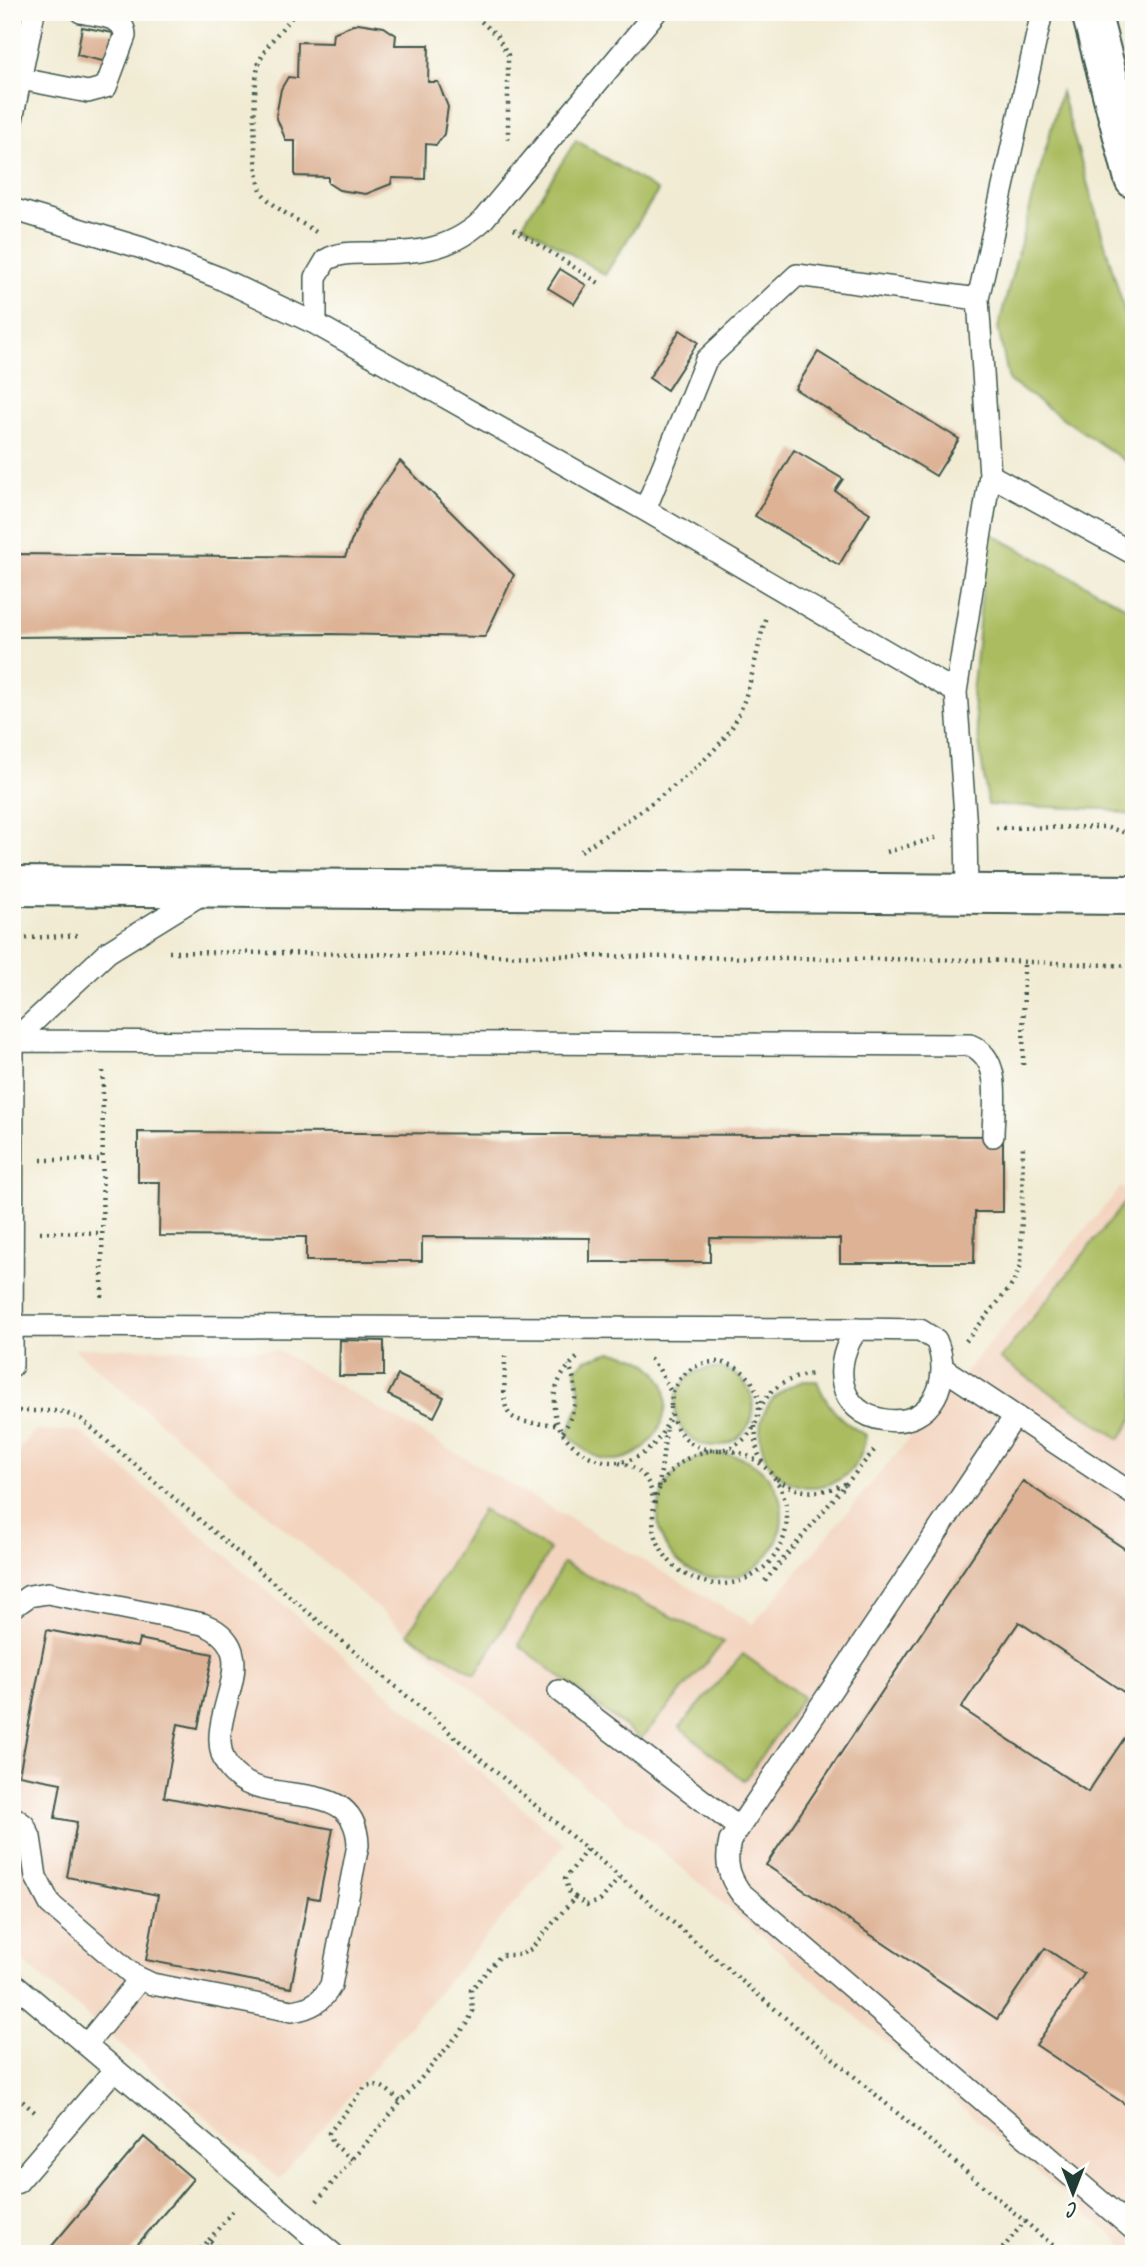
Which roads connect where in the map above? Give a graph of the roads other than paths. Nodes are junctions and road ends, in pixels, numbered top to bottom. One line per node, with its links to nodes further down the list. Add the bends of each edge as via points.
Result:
1 (34, 12): 6 (lane)
2 (656, 12): 11 (lane, via 468,234 432,250 335,255 320,267)
3 (1042, 12): 10 (lane)
4 (1091, 12): 8 (main road)
5 (89, 13): 6 (lane, via 119,20 125,27 106,87 88,92)
6 (21, 79): 7 (lane)
7 (12, 120)
8 (1134, 179)
9 (12, 209): 11 (lane, via 217,276)
10 (978, 299): 12 (lane); 13 (lane, via 797,275 706,360)
11 (316, 324): 13 (lane)
12 (990, 475): 14 (lane); 15 (lane)
13 (645, 510): 15 (lane)
14 (1134, 554)
15 (956, 692): 18 (lane)
16 (12, 887): 17 (main road)
17 (213, 887): 18 (main road); 20 (lane, via 108,952)
18 (967, 892): 19 (main road)
19 (1134, 895)
20 (13, 1041): 21 (lane, via 970,1045 991,1064); 22 (lane)
21 (993, 1136)
22 (13, 1159): 23 (lane)
23 (13, 1232): 24 (lane)
24 (12, 1326): 25 (lane); 26 (lane)
25 (858, 1329): 27 (lane, via 920,1330 936,1340); 27 (lane, via 842,1354 842,1383 858,1408 870,1416 900,1420 920,1412 936,1397)
26 (12, 1366)
27 (944, 1369): 28 (lane)
28 (1015, 1416): 29 (lane); 33 (lane)
29 (1134, 1495)
30 (12, 1608): 34 (lane, via 29,1596 48,1593 221,1631 234,1653 221,1728 221,1751 227,1766 256,1787 332,1802 345,1809 357,1830 331,1984 318,2003 292,2011)
31 (559, 1691): 33 (lane)
32 (12, 1816): 34 (lane, via 30,1837 36,1877 50,1904)
33 (738, 1829): 39 (lane, via 727,1854 728,1869 740,1892)
34 (140, 1979): 36 (lane)
35 (12, 1982): 36 (lane)
36 (86, 2045): 37 (lane)
37 (115, 2069): 38 (lane); 40 (lane)
38 (12, 2184)
39 (1134, 2230)
40 (333, 2254)

